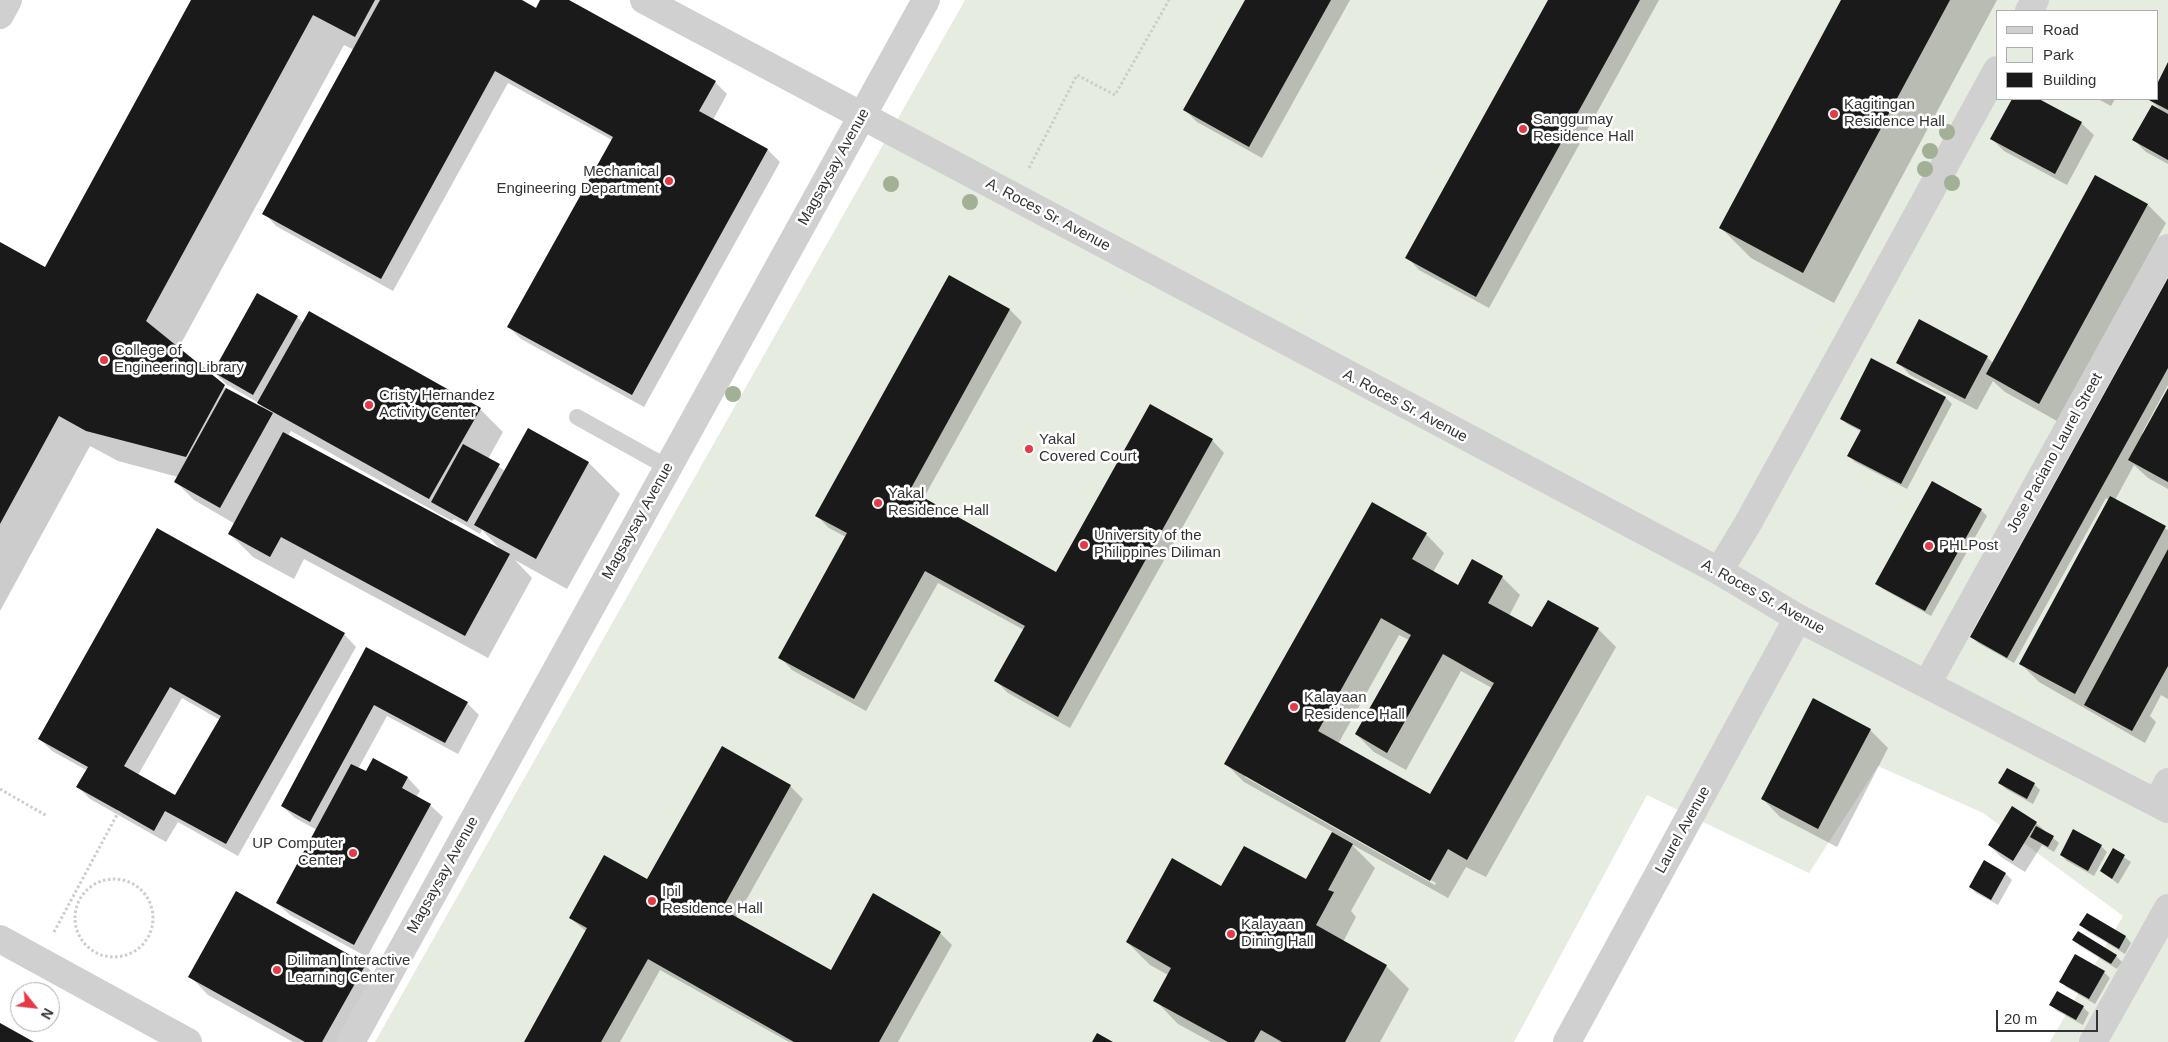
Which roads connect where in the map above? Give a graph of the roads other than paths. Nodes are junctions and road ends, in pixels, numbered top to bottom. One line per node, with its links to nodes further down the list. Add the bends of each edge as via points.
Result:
1 (8, 0): 4 (street)
2 (644, 0): 6 (street, A. Roces Sr. Avenue)
3 (926, 0): 6 (street, Magsaysay Avenue)
4 (0, 15)
5 (1996, 72): 10 (street)
6 (863, 117): 9 (street, Magsaysay Avenue); 10 (street, A. Roces Sr. Avenue)
7 (2168, 248): 12 (street, Jose Paciano Laurel Street)
8 (577, 417): 9 (lane)
9 (667, 467): 17 (street, Magsaysay Avenue)
10 (1719, 571): 11 (street, A. Roces Sr. Avenue)
11 (1798, 618): 12 (street, A. Roces Sr. Avenue); 18 (street, Laurel Avenue)
12 (1927, 684): 13 (street, A. Roces Sr. Avenue)
13 (2164, 798)
14 (2168, 908): 19 (street)
15 (0, 939): 16 (street)
16 (188, 1042)
17 (351, 1042)
18 (1567, 1042)
19 (2093, 1042)

